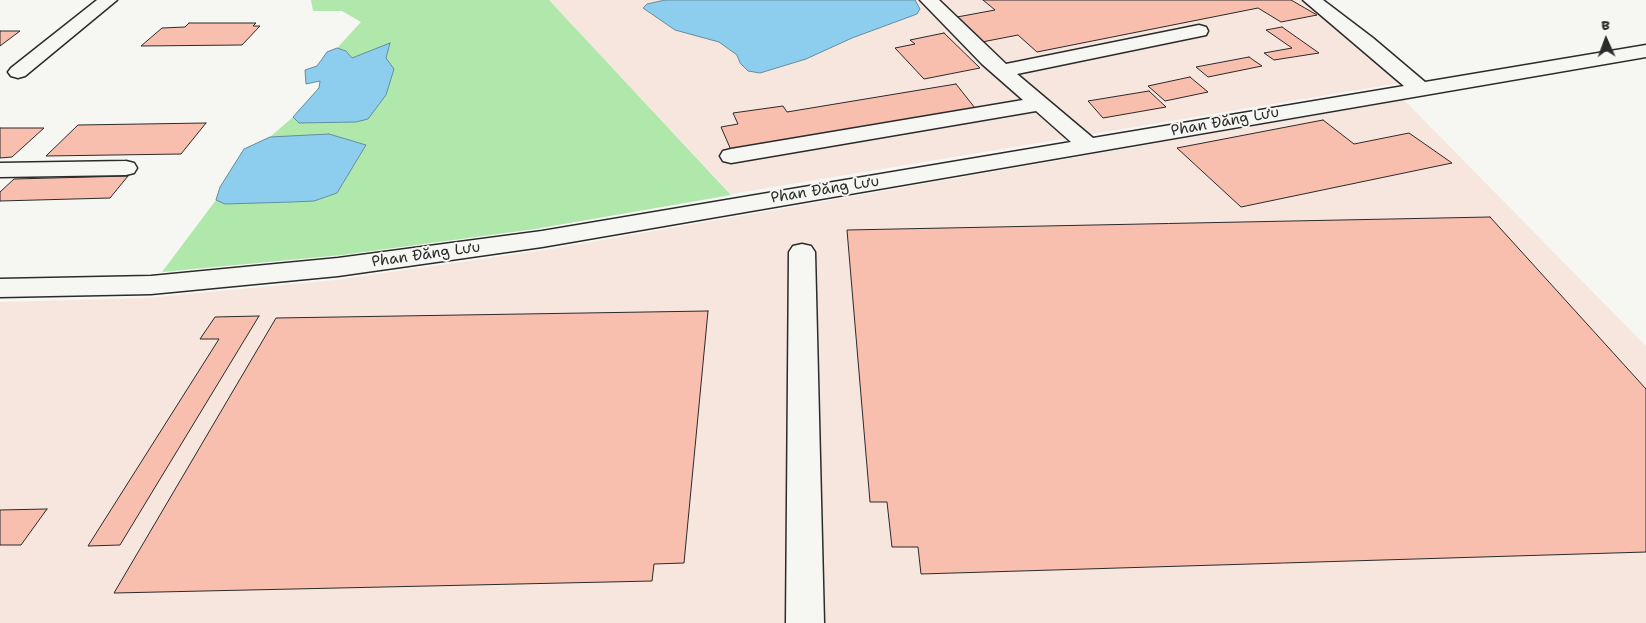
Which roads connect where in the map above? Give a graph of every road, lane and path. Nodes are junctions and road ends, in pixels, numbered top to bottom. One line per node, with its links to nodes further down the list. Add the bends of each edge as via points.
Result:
1 (108, 0): 7 (street)
2 (930, 0): 6 (street)
3 (1312, 0): 8 (street)
4 (1200, 30): 6 (street)
5 (1646, 51): 8 (street, Phan Đăng Lưu)
6 (1002, 71): 9 (street)
7 (18, 72)
8 (1418, 88): 10 (street, Phan Đăng Lưu)
9 (1039, 104): 10 (street); 11 (street)
10 (1089, 146): 15 (street, Phan Đăng Lưu, via 542,239 348,266 151,285)
11 (731, 156)
12 (126, 168): 13 (street)
13 (0, 170)
14 (802, 252): 16 (street)
15 (0, 288)
16 (805, 623)

